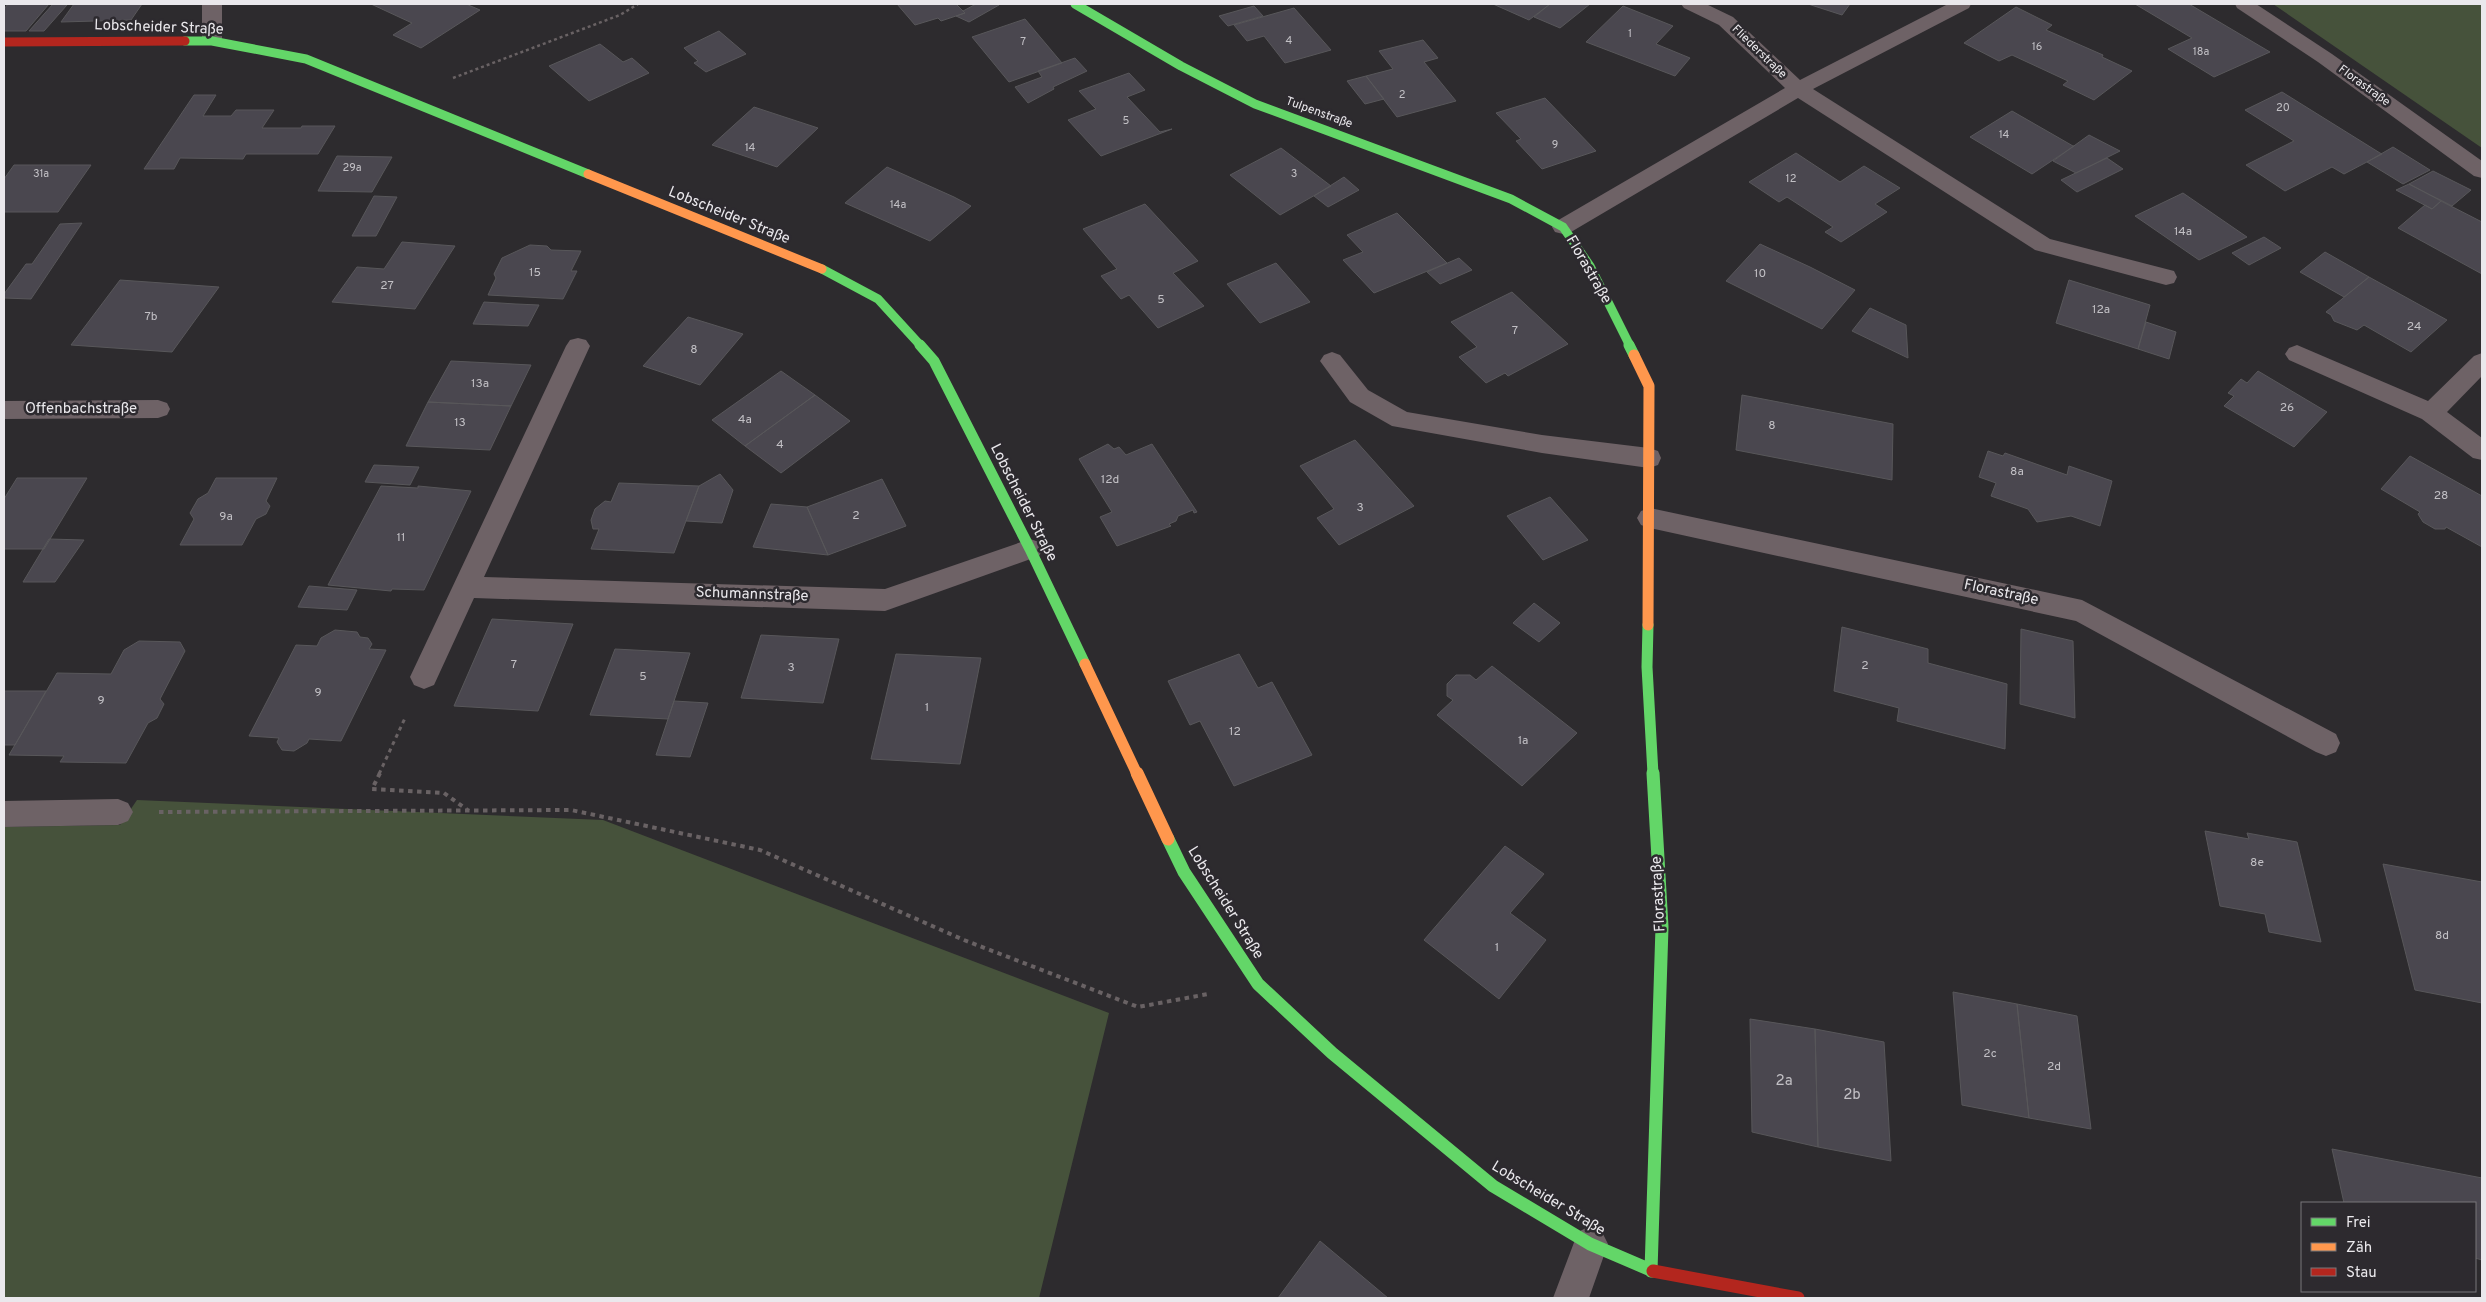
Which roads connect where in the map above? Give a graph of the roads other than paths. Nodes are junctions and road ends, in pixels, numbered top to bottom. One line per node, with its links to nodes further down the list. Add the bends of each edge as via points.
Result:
1 (212, 4): 7 (street)
2 (1075, 4): 10 (street, Tulpenstraße, via 1181,66 1255,104 1511,199)
3 (1691, 4): 8 (street, Fliederstraße, via 1726,21)
4 (1962, 4): 8 (street, Florastraße)
5 (2244, 4): 9 (street, Florastraße)
6 (4, 42): 7 (street, Lobscheider Straße)
7 (212, 42): 22 (street, Lobscheider Straße, via 306,59 822,269 878,299 934,361)
8 (1798, 89): 10 (street, Florastraße); 11 (street, via 2043,245)
9 (2482, 171)
10 (1563, 226): 20 (street, Florastraße, via 1590,266 1649,386)
11 (2166, 277)
12 (578, 346): 23 (street)
13 (2297, 354): 18 (street)
14 (1332, 361): 20 (street, via 1360,396 1401,420 1533,443)
15 (2482, 362): 18 (street)
16 (158, 409): 17 (street, Offenbachstraße)
17 (4, 410)
18 (2431, 413): 19 (street)
19 (2482, 451)
20 (1649, 458): 21 (street, Florastraße)
21 (1650, 518): 25 (street, Florastraße, via 2082,611); 29 (street, Florastraße, via 1647,667 1662,926)
22 (1030, 549): 23 (street, Schumannstraße, via 885,600); 28 (street, Lobscheider Straße, via 1184,872 1258,984 1332,1053 1492,1186)
23 (466, 587): 24 (street)
24 (424, 676)
25 (2326, 743)
26 (118, 812): 27 (street)
27 (4, 814)
28 (1590, 1244): 29 (street, Lobscheider Straße); 30 (street)
29 (1651, 1271): 31 (street, Lobscheider Straße)
30 (1571, 1298)
31 (1798, 1298)

